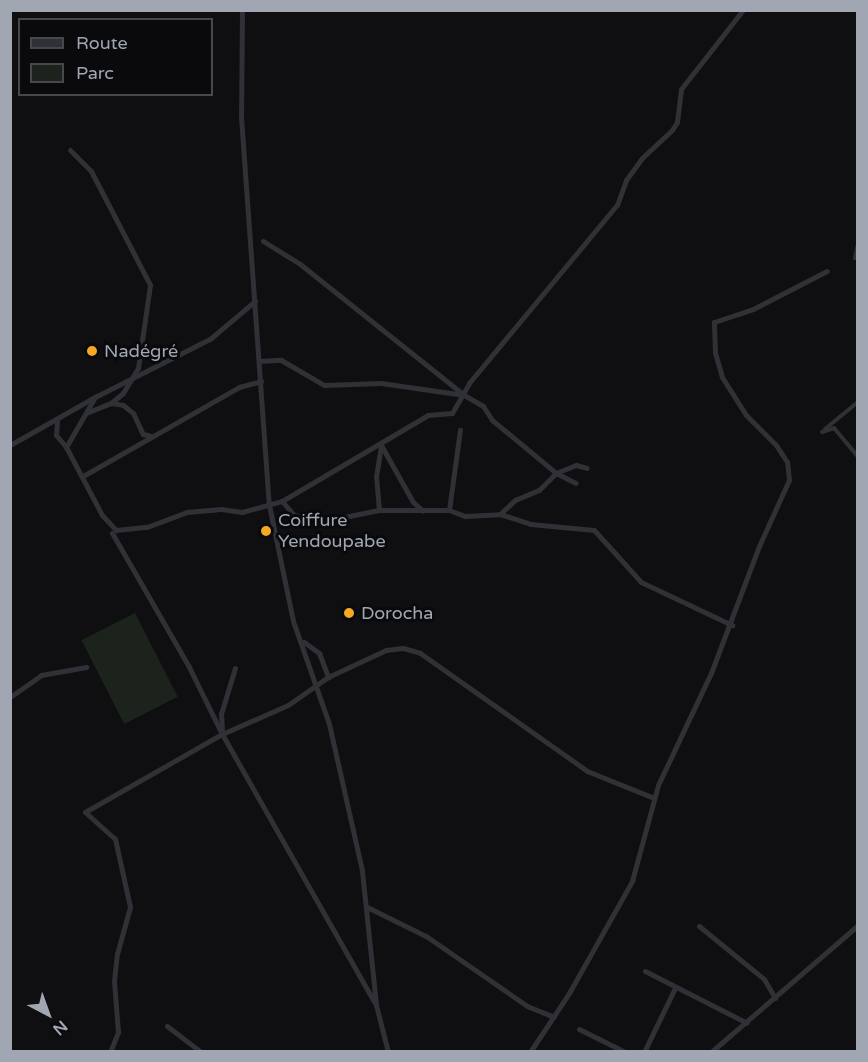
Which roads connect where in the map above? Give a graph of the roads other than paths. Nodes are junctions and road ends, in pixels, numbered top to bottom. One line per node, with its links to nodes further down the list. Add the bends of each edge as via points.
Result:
1 (242, 10): 8 (street, via 241,117)
2 (743, 10): 12 (street, via 681,89 677,122 672,130 642,158 626,180 617,205 559,271 469,383)
3 (70, 150): 10 (street, via 91,171 150,285 138,368)
4 (263, 241): 12 (street, via 300,264)
5 (858, 244): 6 (street)
6 (855, 258)
7 (827, 271): 35 (street, via 753,309 714,322 715,353 722,377 746,415 776,445 790,470)
8 (255, 301): 9 (street); 10 (street, via 210,339)
9 (259, 362): 11 (street); 12 (street, via 281,360 324,386 381,383)
10 (131, 379): 13 (street); 15 (street)
11 (261, 381): 19 (street, via 239,387); 29 (street)
12 (464, 395): 21 (street, via 453,413 428,415); 25 (street, via 483,406 492,420)
13 (95, 397): 16 (street); 17 (street)
14 (858, 402): 23 (street, via 822,432 834,428)
15 (111, 403): 16 (street); 19 (street, via 134,413 143,434)
16 (84, 414): 22 (street)
17 (57, 421): 20 (street); 22 (street, via 56,435)
18 (460, 430): 31 (street)
19 (151, 436): 26 (street)
20 (10, 445)
21 (381, 445): 28 (street); 30 (street, via 376,477); 32 (street, via 413,502)
22 (66, 447): 26 (street)
23 (858, 457)
24 (587, 468): 25 (street, via 576,465)
25 (556, 473): 27 (street); 33 (street, via 539,490 515,500)
26 (83, 476): 29 (street, via 102,515 116,530 147,527 187,512 242,512)
27 (576, 483)
28 (282, 501): 29 (street); 30 (street, via 292,514 315,524)
29 (269, 505): 36 (street, via 293,621)
30 (379, 510): 32 (street)
31 (449, 510): 32 (street); 33 (street, via 465,516)
32 (424, 512)
33 (500, 514): 35 (street, via 530,524 594,530 641,582)
34 (112, 533): 42 (street, via 189,667)
35 (732, 625): 43 (street)
36 (303, 641): 39 (street, via 319,653); 40 (street)
37 (86, 667): 41 (street, via 41,675)
38 (235, 668): 42 (street, via 221,714)
39 (328, 677): 40 (street); 43 (street, via 386,650 404,648 420,653 587,771)
40 (316, 683): 42 (street, via 288,705); 44 (street, via 329,723)
41 (10, 698)
42 (222, 734): 50 (street); 55 (street, via 86,812 115,839 130,907 117,954 114,981 118,1032)
43 (654, 798): 51 (street, via 632,881)
44 (367, 907): 50 (street); 51 (street, via 426,936 480,977 527,1006)
45 (858, 924): 49 (street)
46 (699, 926): 49 (street, via 764,979)
47 (645, 971): 48 (street)
48 (675, 988): 52 (street); 60 (street)
49 (775, 998): 52 (street)
50 (376, 1005): 57 (street)
51 (554, 1017): 58 (street)
52 (747, 1023): 61 (street)
53 (167, 1026): 56 (street)
54 (579, 1029): 59 (street)
55 (110, 1052)
56 (201, 1052)
57 (388, 1052)
58 (530, 1052)
59 (625, 1052)
60 (644, 1052)
61 (711, 1052)

